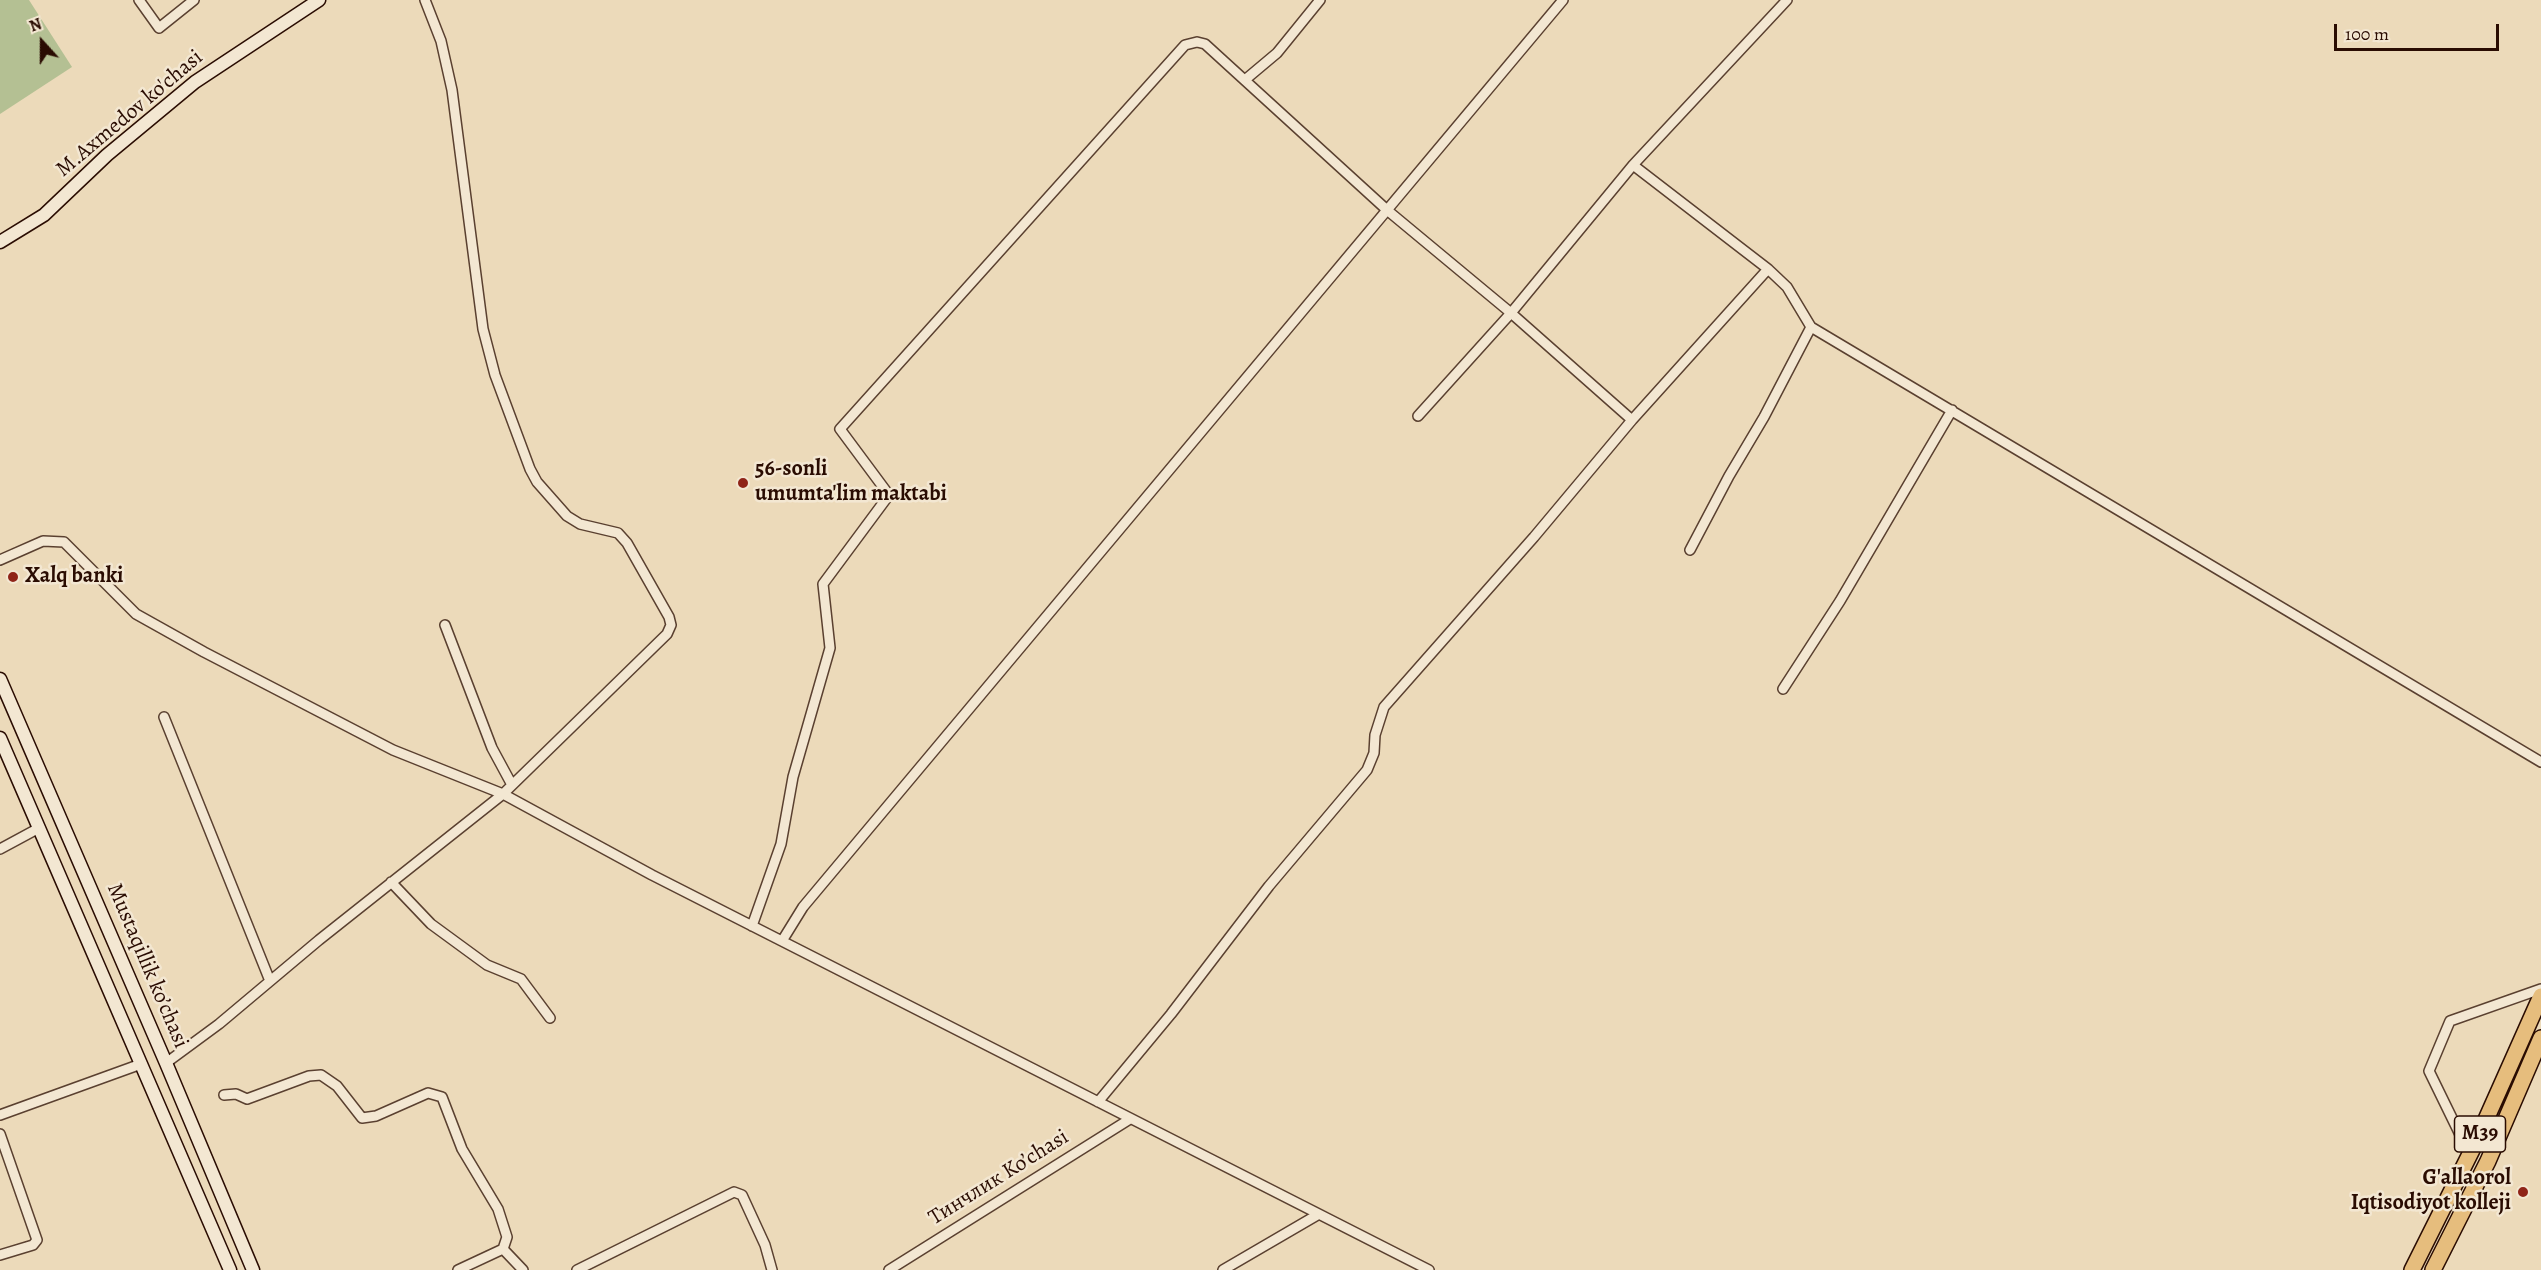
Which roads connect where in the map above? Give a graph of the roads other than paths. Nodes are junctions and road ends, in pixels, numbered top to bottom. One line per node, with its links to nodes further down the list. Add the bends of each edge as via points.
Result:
1 (139, 0): 2 (street, via 159,28)
2 (194, 0)
3 (319, 0): 11 (main road, M.Axmedov ko'chasi, via 195,82 107,155 44,215)
4 (425, 0): 26 (street, via 441,41 452,90 483,329 495,375 530,469 567,516 580,524 618,533 627,543 669,616 670,625 667,634)
5 (1320, 0): 8 (street, via 1277,53)
6 (1563, 0): 10 (street)
7 (1787, 0): 9 (street)
8 (1246, 79): 10 (street); 31 (street, via 1205,44 1185,45 840,429 889,495 823,584 830,648 793,777 781,844)
9 (1634, 165): 12 (street); 13 (street)
10 (1388, 210): 13 (street); 32 (street, via 803,907)
11 (0, 242)
12 (1768, 269): 14 (street, via 1787,287); 17 (street)
13 (1511, 313): 16 (street); 17 (street)
14 (1811, 327): 15 (street); 18 (street)
15 (1952, 410): 22 (street, via 1840,601); 25 (street)
16 (1418, 416)
17 (1632, 420): 41 (street, via 1384,707 1367,770 1269,886)
18 (1690, 550)
19 (0, 560): 27 (street, via 43,541 64,542 136,614 393,750)
20 (445, 625): 26 (street, via 492,748)
21 (0, 679): 38 (main road, Mustaqillik ko’chasi)
22 (1783, 689)
23 (164, 717): 33 (street)
24 (0, 738): 28 (main road, Mustaqillik ko’chasi)
25 (2541, 762)
26 (512, 785): 27 (street)
27 (503, 794): 30 (street); 31 (street)
28 (39, 828): 29 (street); 39 (main road, Mustaqillik ko’chasi)
29 (0, 849)
30 (391, 882): 33 (street); 36 (street, via 431,924 487,965 520,979)
31 (752, 926): 32 (street)
32 (782, 941): 41 (street)
33 (270, 981): 38 (street)
34 (2541, 989): 45 (street, via 2450,1021 2429,1071)
35 (2541, 996): 45 (highway, M39)
36 (550, 1018)
37 (2541, 1038): 50 (highway, M39, via 2488,1161)
38 (166, 1063): 52 (main road, Mustaqillik ko’chasi)
39 (141, 1064): 42 (street); 51 (main road, Mustaqillik ko’chasi)
40 (224, 1095): 47 (street, via 236,1094 246,1099 321,1075 337,1086 362,1118 428,1094 442,1097 462,1149 498,1209 507,1237)
41 (1098, 1102): 43 (street)
42 (0, 1115)
43 (1130, 1119): 46 (street); 57 (street, Тинчлик Ko’chasi)
44 (0, 1134): 49 (street, via 37,1240 33,1245)
45 (2470, 1155): 48 (highway, M39)
46 (1319, 1214): 58 (street); 59 (street)
47 (503, 1249): 53 (street); 54 (street)
48 (2421, 1251): 50 (highway, M39, via 2432,1250); 60 (highway, M39)
49 (0, 1255)
50 (2436, 1264)
51 (230, 1270)
52 (253, 1270)
53 (458, 1270)
54 (523, 1270)
55 (577, 1270): 56 (street, via 734,1192 742,1195)
56 (772, 1270)
57 (889, 1270)
58 (1223, 1270)
59 (1429, 1270)
60 (2412, 1270)

